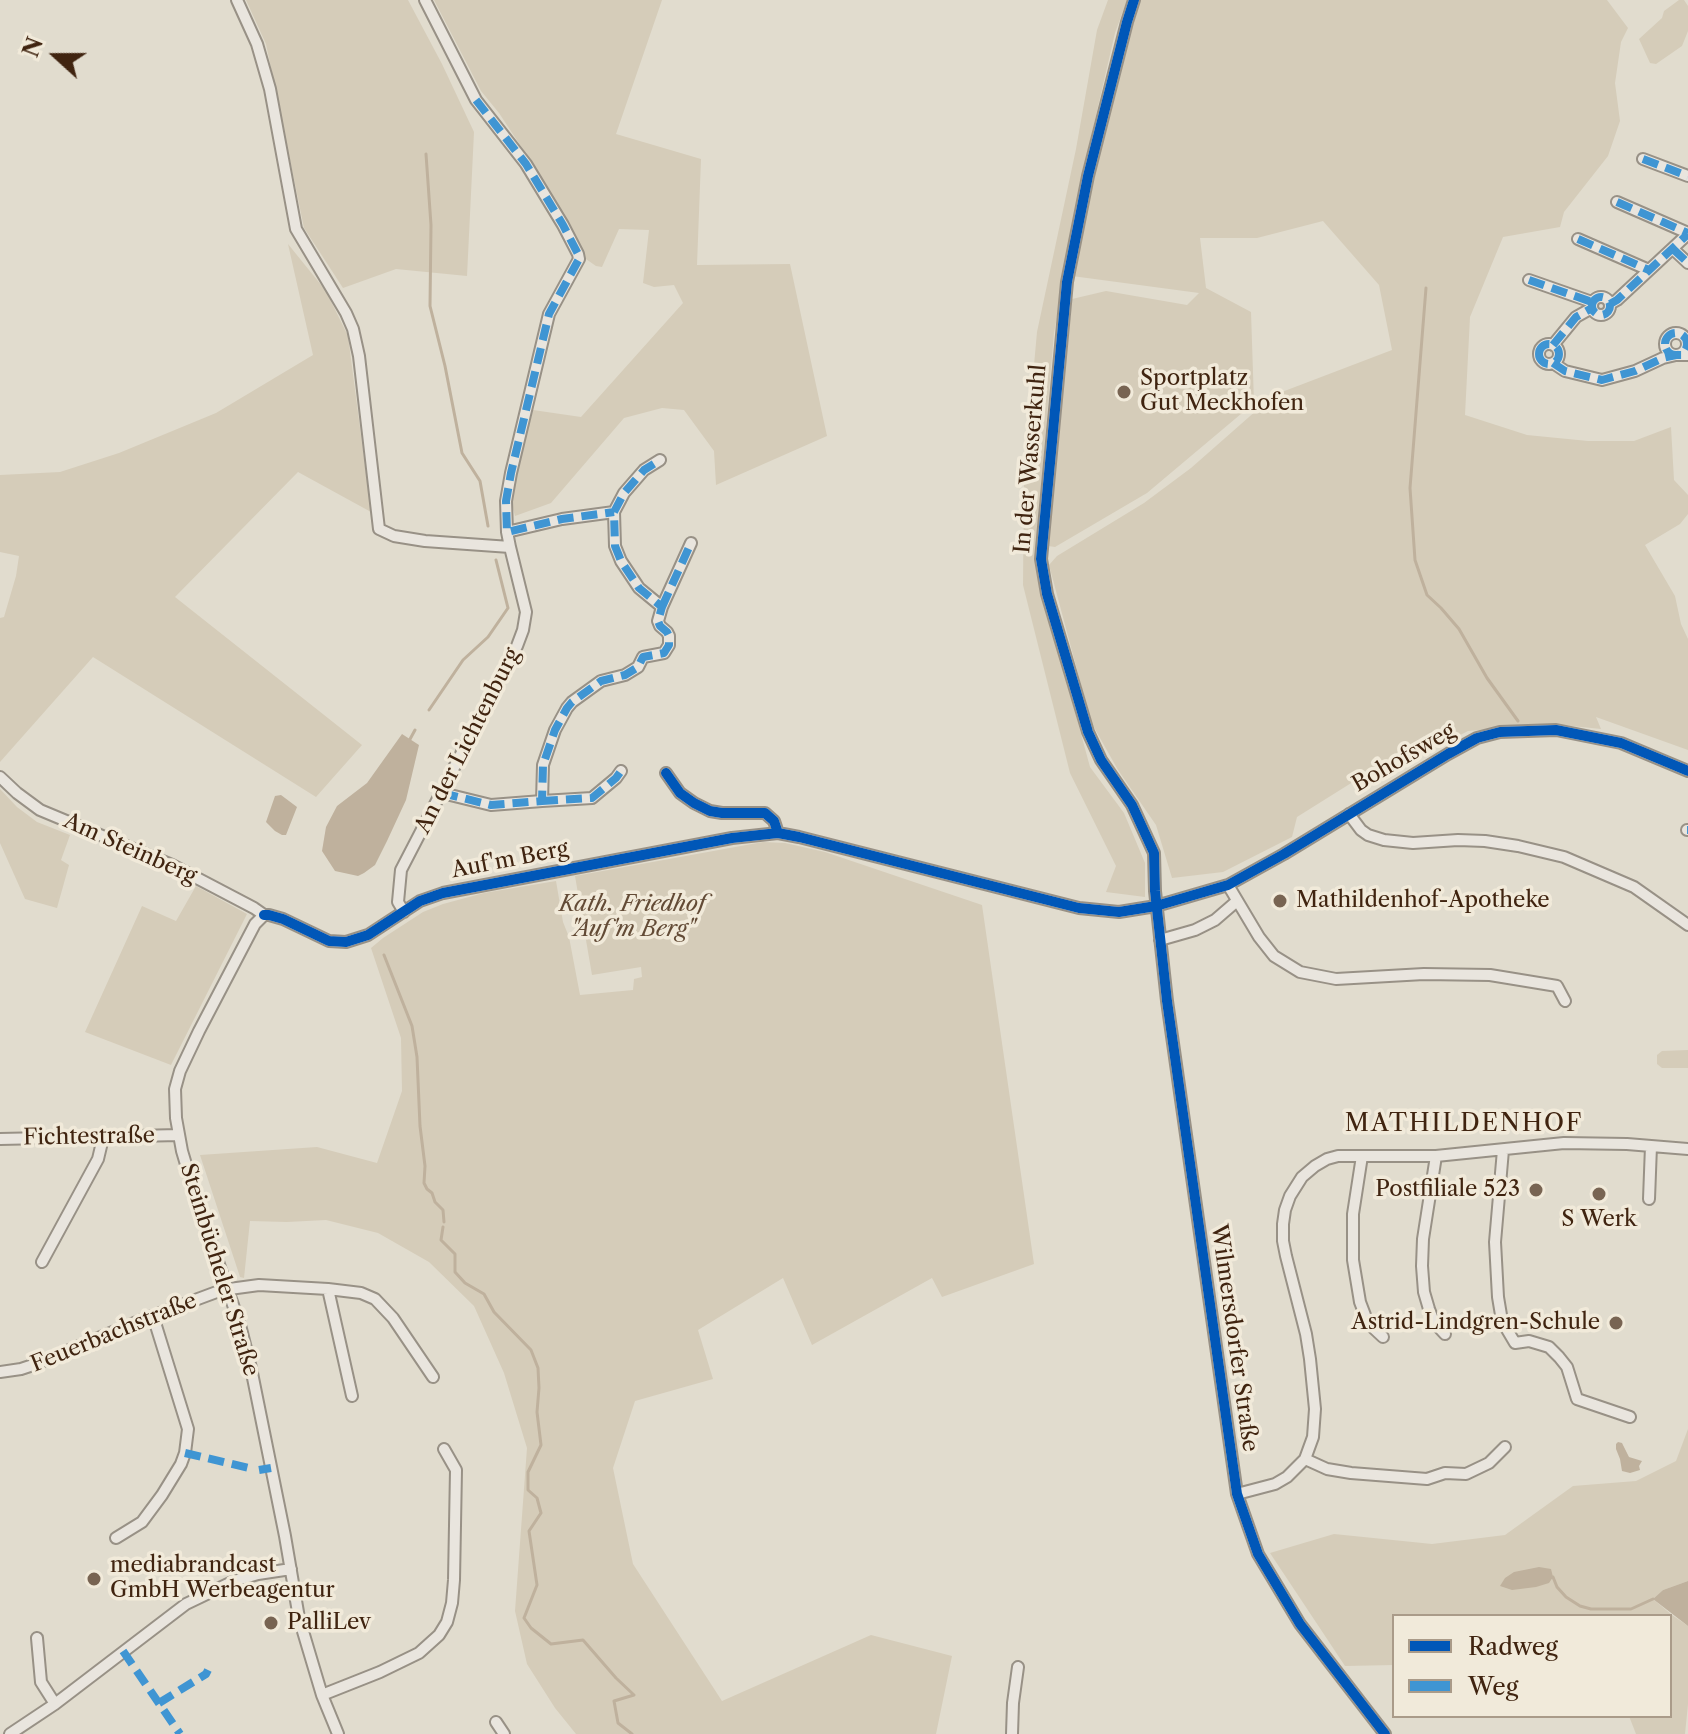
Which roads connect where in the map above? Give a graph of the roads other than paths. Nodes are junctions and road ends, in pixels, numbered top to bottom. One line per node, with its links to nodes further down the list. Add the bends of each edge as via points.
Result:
1 (237, 0): 21 (street, via 270,89 296,229 353,329 379,529 425,541)
2 (425, 0): 19 (street, An der Lichtenburg, via 476,100 526,164 579,259 549,314 511,473)
3 (1134, 0): 33 (street, In der Wasserkuhl, via 1088,176 1067,282 1041,559 1088,732 1154,853)
4 (1643, 159): 5 (street)
5 (1688, 176)
6 (1617, 202): 7 (street)
7 (1688, 234): 9 (street)
8 (1578, 239): 11 (street)
9 (1673, 249): 10 (street); 11 (street)
10 (1688, 263)
11 (1649, 270): 13 (street, via 1617,300 1610,304 1601,297)
12 (1529, 280): 13 (street)
13 (1592, 305): 14 (street)
14 (1553, 345): 16 (street, via 1559,352); 16 (street, via 1543,345 1539,353 1543,362)
15 (1688, 355): 16 (street, via 1602,380)
16 (1553, 363)
17 (660, 460): 18 (street, via 644,470)
18 (614, 512): 19 (street); 22 (street, via 621,561 639,588)
19 (507, 532): 21 (street, An der Lichtenburg)
20 (691, 543): 22 (street)
21 (510, 547): 27 (street, An der Lichtenburg, via 526,612 523,630)
22 (662, 607): 28 (street, via 658,621 669,636 664,653 643,657 638,667 601,681 567,708 543,765)
23 (621, 771): 28 (street, via 592,798)
24 (1688, 771): 29 (street, Bohofsweg, via 1621,743 1556,730 1500,732 1477,738)
25 (666, 773): 30 (street, Auf'm Berg, via 694,803 722,813 765,813)
26 (0, 777): 35 (street, Am Steinberg, via 40,810 172,865)
27 (442, 793): 28 (street, via 491,805); 34 (street, An der Lichtenburg, via 401,870 398,902)
28 (542, 801)
29 (1349, 814): 31 (street, Bohofsweg); 36 (street, via 1361,830 1384,840 1485,841 1564,857 1634,887)
30 (778, 833): 33 (street, Auf'm Berg, via 1079,908 1119,912); 34 (street, Auf'm Berg, via 443,893)
31 (1228, 885): 32 (street); 33 (street, Bohofsweg)
32 (1237, 901): 37 (street, via 1215,920); 38 (street, via 1274,956 1315,977 1490,975 1557,986)
33 (1156, 906): 37 (street, Wilmersdorfer Straße)
34 (404, 912): 35 (street, Auf'm Berg, via 368,935 337,942)
35 (264, 915): 39 (street, Steinbücheler Straße, via 180,1071 175,1089)
36 (1688, 925)
37 (1160, 940): 61 (street, Wilmersdorfer Straße)
38 (1565, 1001)
39 (179, 1135): 40 (street, Fichtestraße); 49 (street, Steinbücheler Straße)
40 (103, 1138): 41 (street, Fichtestraße); 48 (street, via 98,1159)
41 (0, 1139)
42 (1651, 1146): 43 (street); 44 (street, via 1581,1143); 47 (street)
43 (1688, 1149)
44 (1503, 1150): 46 (street); 57 (street, via 1495,1242 1502,1321 1515,1343 1549,1347 1559,1357 1577,1399)
45 (1362, 1156): 46 (street); 53 (street, via 1353,1260 1368,1323); 60 (street, via 1338,1156 1315,1166 1296,1185 1285,1210 1283,1241 1306,1334 1315,1409)
46 (1436, 1156): 52 (street, via 1422,1266 1429,1309)
47 (1649, 1199)
48 (42, 1262)
49 (226, 1289): 50 (street, Feuerbachstraße); 51 (street, Feuerbachstraße); 63 (street, Steinbücheler Straße, via 251,1368)
50 (328, 1289): 55 (street, Feuerbachstraße, via 375,1299); 56 (street)
51 (153, 1316): 54 (street, Feuerbachstraße, via 36,1364); 62 (street, via 188,1429 185,1453 142,1522)
52 (1445, 1334)
53 (1383, 1337)
54 (0, 1372)
55 (433, 1377)
56 (352, 1396)
57 (1630, 1417)
58 (1505, 1447): 60 (street, via 1489,1463 1466,1474 1427,1479 1351,1473)
59 (444, 1449): 66 (street, via 456,1470 454,1580 447,1622 419,1653)
60 (1305, 1459): 61 (street, via 1275,1484)
61 (1237, 1494): 73 (street, Wilmersdorfer Straße, via 1258,1554 1300,1624)
62 (116, 1538)
63 (291, 1569): 66 (street, Steinbücheler Straße); 67 (street, via 234,1581 186,1604)
64 (37, 1638): 67 (street, via 41,1682)
65 (1018, 1667): 72 (street)
66 (322, 1695): 70 (street, Steinbücheler Straße)
67 (55, 1704): 69 (street)
68 (496, 1722): 71 (street)
69 (10, 1734)
70 (338, 1734)
71 (504, 1734)
72 (1012, 1734)
73 (1385, 1734)

